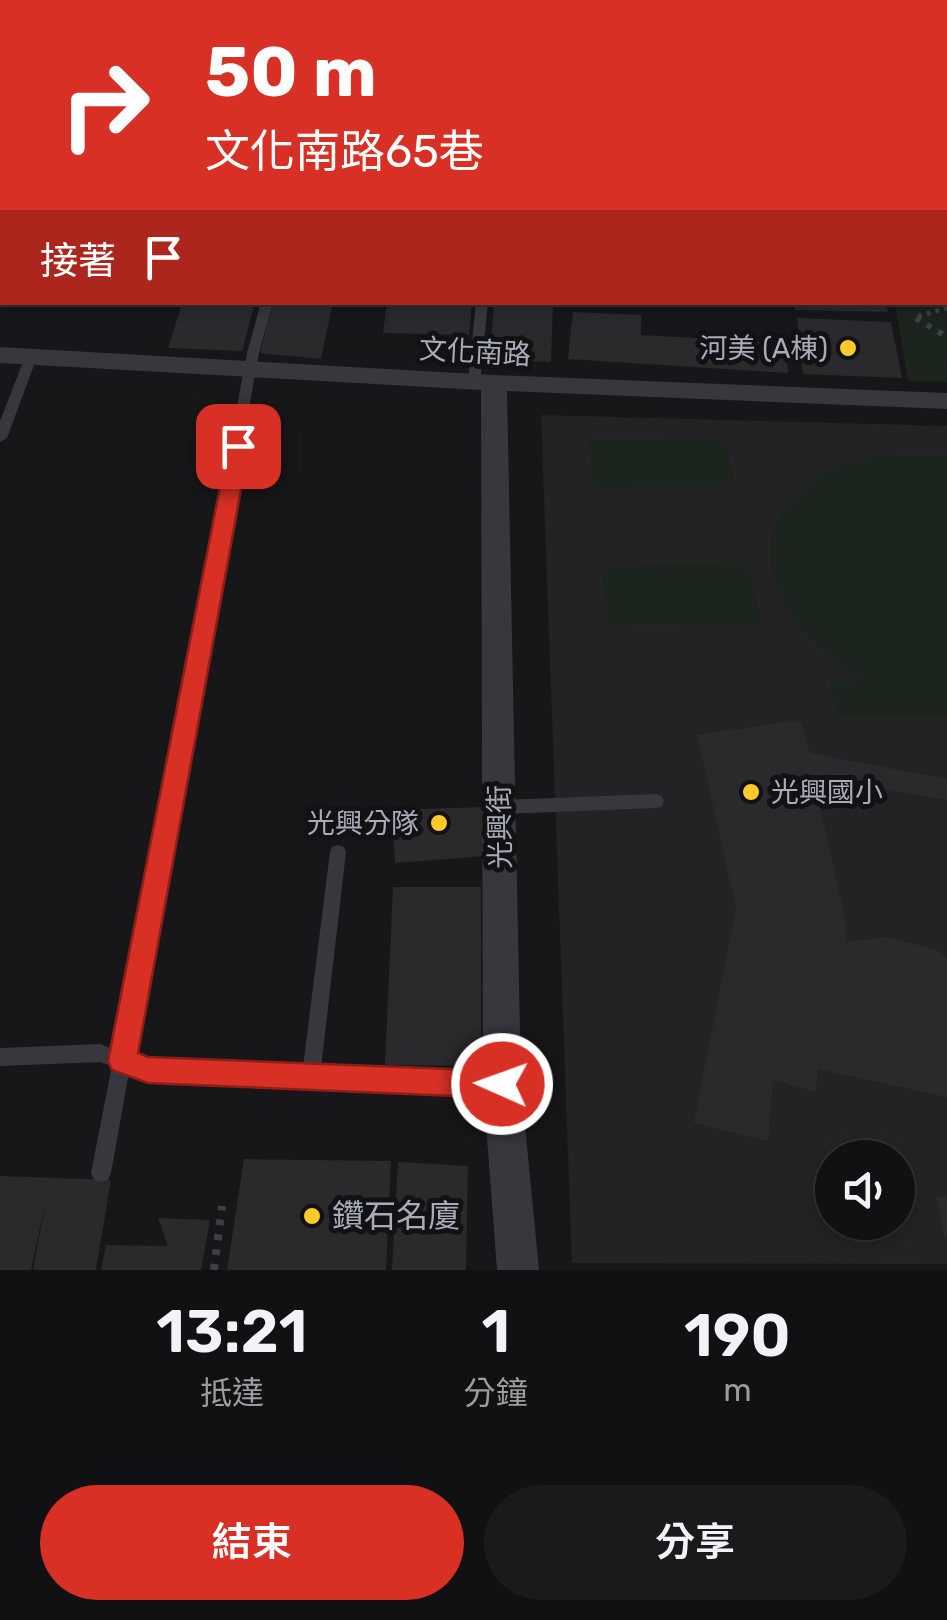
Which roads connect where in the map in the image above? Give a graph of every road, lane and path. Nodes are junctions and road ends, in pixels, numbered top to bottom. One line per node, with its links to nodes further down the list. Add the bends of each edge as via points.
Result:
1 (266, 305): 7 (lane)
2 (482, 305): 8 (lane)
3 (947, 308): 4 (path, via 915,317)
4 (947, 336)
5 (0, 355): 6 (street, 文化南路)
6 (31, 357): 7 (street, 文化南路); 10 (lane)
7 (253, 370): 8 (street, 文化南路); 15 (lane)
8 (484, 383): 9 (street, 文化南路); 12 (street, 光興街)
9 (947, 401)
10 (0, 438)
11 (656, 801): 12 (lane)
12 (500, 807): 17 (street, 光興街)
13 (338, 852): 16 (lane)
14 (0, 1057): 15 (lane, via 100,1053)
15 (122, 1061): 16 (lane, via 148,1070); 18 (lane)
16 (311, 1076): 17 (lane)
17 (502, 1084): 21 (street, 光興街)
18 (101, 1173)
19 (222, 1206): 20 (path)
20 (214, 1270)
21 (518, 1270)

